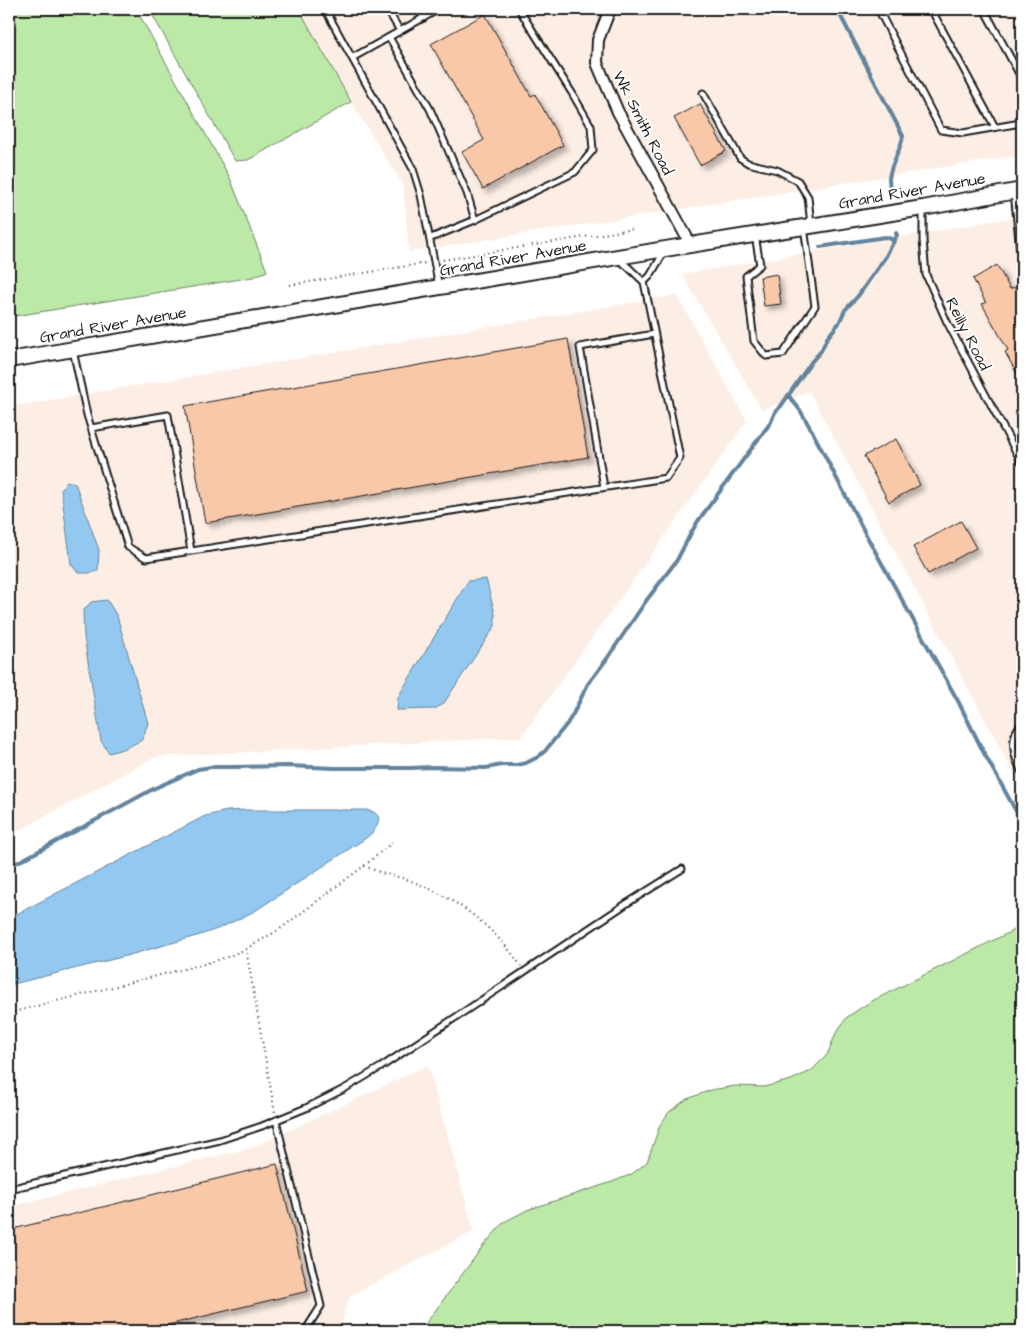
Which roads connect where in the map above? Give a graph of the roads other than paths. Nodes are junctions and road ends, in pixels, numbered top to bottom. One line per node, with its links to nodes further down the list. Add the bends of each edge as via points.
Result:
1 (325, 9): 13 (lane)
2 (387, 9): 11 (lane)
3 (419, 9): 10 (lane)
4 (439, 9): 10 (lane)
5 (519, 9): 20 (lane, via 590,126 593,150 575,172)
6 (610, 9): 24 (street, Wk Smith Road, via 598,40 596,63 618,112)
7 (878, 9): 17 (lane, via 942,130 963,133)
8 (931, 9): 17 (lane)
9 (984, 9): 14 (lane)
10 (424, 18): 11 (lane)
11 (400, 31): 12 (lane)
12 (389, 37): 13 (lane); 20 (lane, via 430,109 467,193)
13 (352, 58): 23 (lane, via 413,169)
14 (1022, 79)
15 (703, 93): 21 (lane, via 740,158 798,181 808,197)
16 (1022, 121): 17 (lane)
17 (995, 127)
18 (1018, 191): 19 (main road, Grand River Avenue); 27 (lane)
19 (923, 208): 21 (main road, Grand River Avenue); 34 (lane, Reilly Road, via 926,275 947,322)
20 (475, 220): 23 (lane)
21 (808, 226): 22 (main road, Grand River Avenue); 22 (lane, via 815,306 783,354 766,356 754,341 746,276 760,265)
22 (755, 235): 24 (main road, Grand River Avenue)
23 (431, 238): 29 (lane)
24 (691, 245): 25 (main road, Grand River Avenue)
25 (665, 249): 26 (main road, Grand River Avenue); 28 (lane)
26 (615, 258): 28 (lane); 29 (main road, Grand River Avenue)
27 (1022, 269)
28 (644, 282): 30 (lane)
29 (439, 288): 31 (main road, Grand River Avenue)
30 (654, 334): 35 (lane, via 680,458 666,478); 35 (lane, via 580,347)
31 (73, 349): 32 (main road, Grand River Avenue); 33 (lane)
32 (9, 360)
33 (91, 428): 36 (lane, via 128,547 146,558); 36 (lane, via 168,415)
34 (1022, 463)
35 (604, 487): 36 (lane)
36 (191, 551)
37 (1022, 724): 38 (lane, via 1015,733 1013,744)
38 (1022, 772)
39 (682, 869): 40 (lane, via 381,1067 344,1089)
40 (276, 1120): 41 (lane, via 220,1140); 42 (lane, via 321,1306)
41 (9, 1189)
42 (305, 1331)

